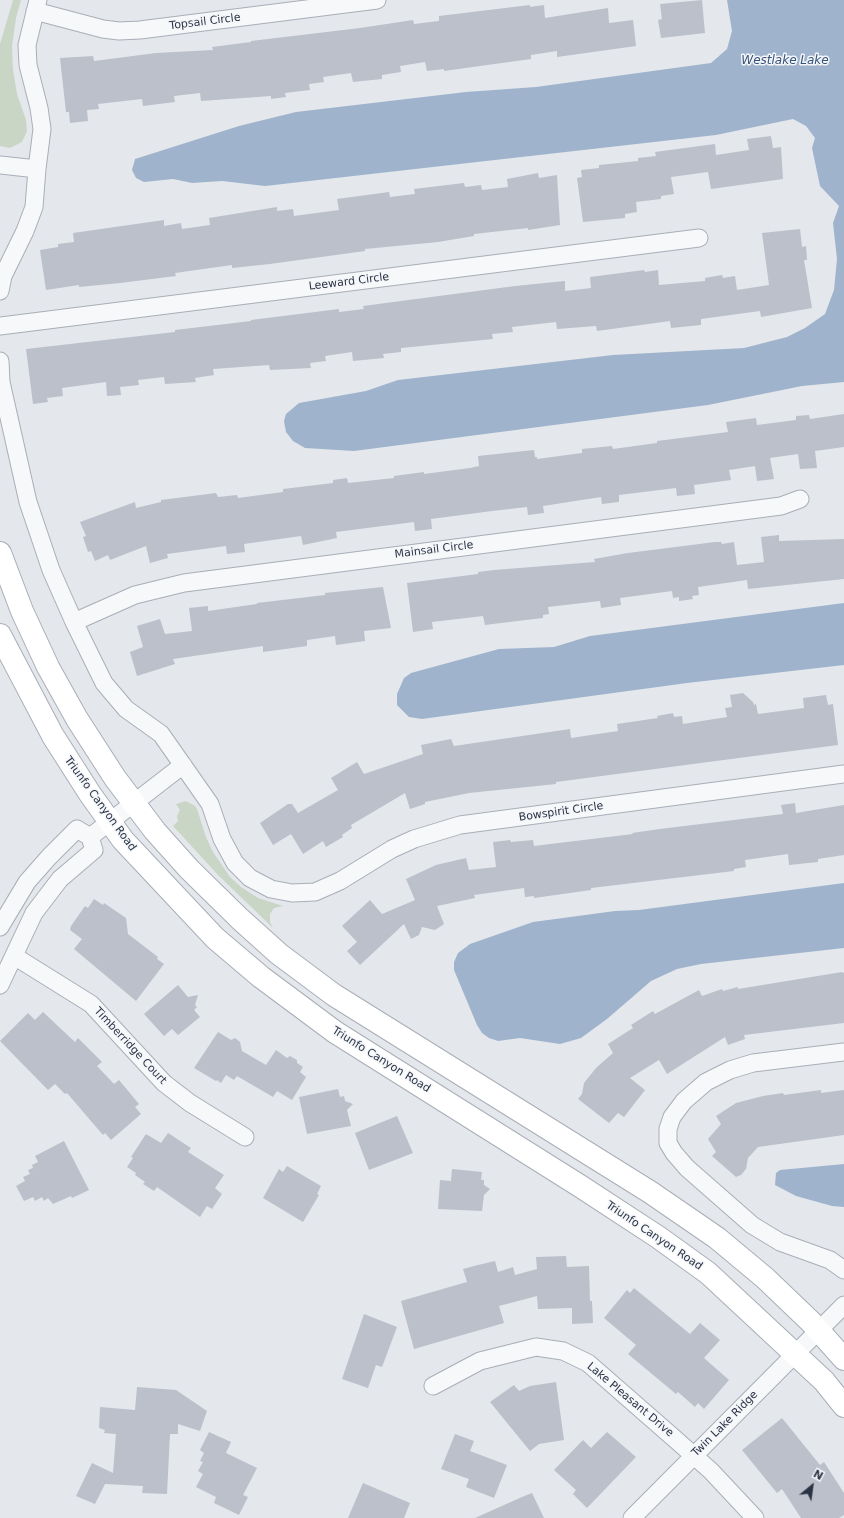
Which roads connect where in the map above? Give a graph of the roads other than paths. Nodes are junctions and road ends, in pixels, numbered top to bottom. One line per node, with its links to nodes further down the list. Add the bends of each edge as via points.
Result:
1 (377, 0): 2 (street, Topsail Circle, via 119,31 103,29)
2 (37, 5): 4 (street, via 27,45 28,65 42,129)
3 (0, 165): 4 (street)
4 (36, 169): 6 (street, via 34,207 3,276)
5 (699, 238): 7 (street, Leeward Circle)
6 (0, 291)
7 (0, 326)
8 (0, 360): 11 (street, via 1,382 28,502 51,570)
9 (800, 499): 11 (street, Mainsail Circle, via 781,506 184,583 135,595)
10 (0, 553): 15 (street, via 22,611 48,667 77,719)
11 (74, 622): 13 (street, via 104,683 126,708 161,734)
12 (0, 635): 16 (street, Triunfo Canyon Road, via 53,736)
13 (183, 765): 14 (street, Bowspirit Circle, via 210,804 222,839 235,863 250,878 271,889 292,894 315,892 340,881 392,849 460,825); 15 (street)
14 (844, 774)
15 (133, 804): 16 (street); 25 (street, via 189,869 240,920 279,954 334,995 650,1192 717,1238 765,1278)
16 (110, 822): 17 (street); 26 (street, Triunfo Canyon Road, via 123,840 215,938 261,977 335,1032 658,1237 708,1273)
17 (90, 837): 18 (street, via 77,829 27,882); 19 (street, via 94,850 60,880 34,913)
18 (0, 927)
19 (14, 956): 20 (street); 22 (street, Timberridge Court, via 91,1004 164,1082 190,1103)
20 (0, 985)
21 (844, 1052): 23 (street, via 752,1063 730,1070 706,1082 684,1101 672,1117 668,1129 668,1143 687,1168 752,1225 780,1242 830,1260)
22 (245, 1137)
23 (844, 1270)
24 (844, 1305): 25 (street)
25 (819, 1331): 26 (street, Twin Lake Ridge); 27 (street)
26 (796, 1354): 29 (street, Triunfo Canyon Road, via 824,1381); 30 (street, Twin Lake Ridge)
27 (844, 1359)
28 (433, 1386): 30 (street, Lake Pleasant Drive, via 480,1361 536,1347 563,1351 588,1363)
29 (844, 1406)
30 (694, 1455): 31 (street, Twin Lake Ridge); 32 (street, Lake Pleasant Drive)
31 (632, 1518)
32 (755, 1518)

